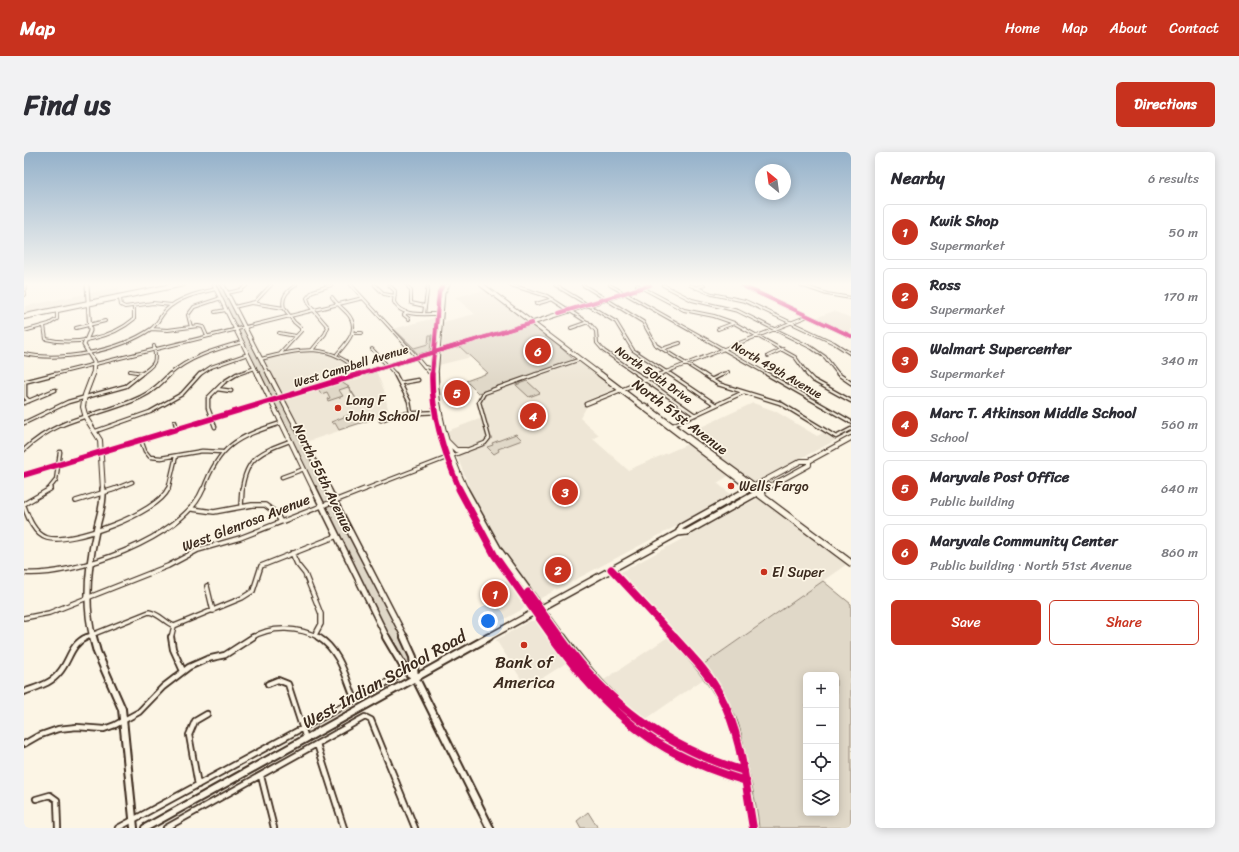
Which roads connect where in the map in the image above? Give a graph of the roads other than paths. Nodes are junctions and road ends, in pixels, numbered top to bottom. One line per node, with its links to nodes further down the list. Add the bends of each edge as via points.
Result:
1 (290, 316): 49 (street, via 301,329)
2 (56, 317): 32 (street, via 56,320)
3 (90, 317): 31 (street)
4 (134, 317): 52 (street, via 128,325)
5 (161, 317): 39 (street)
6 (188, 317): 34 (street)
7 (229, 317): 40 (street, North 55th Avenue)
8 (239, 317): 35 (street, North 55th Avenue)
9 (288, 317): 35 (street)
10 (321, 317): 63 (street, via 328,327)
11 (351, 317): 45 (street, via 354,324)
12 (380, 317): 74 (street)
13 (437, 317): 37 (street)
14 (441, 317): 33 (street)
15 (524, 317): 28 (main road, North 51st Avenue)
16 (550, 317): 28 (street, West Campbell Avenue)
17 (579, 317): 27 (street)
18 (607, 317): 85 (street, via 621,326 625,341 633,350)
19 (635, 317): 60 (street, via 644,322 651,338)
20 (665, 317): 64 (street, North 49th Avenue)
21 (716, 317): 29 (street)
22 (749, 317): 42 (street)
23 (778, 317): 30 (street)
24 (807, 317): 30 (street)
25 (809, 317): 51 (street)
26 (105, 321): 31 (street)
27 (588, 322): 38 (street); 92 (street, North 50th Drive, via 596,330 597,343 604,351)
28 (532, 323): 66 (street, West Campbell Avenue); 77 (main road, North 51st Avenue)
29 (734, 323): 41 (street); 50 (street)
30 (791, 323): 42 (street); 71 (street)
31 (90, 324): 36 (street); 52 (street)
32 (44, 326): 43 (street); 52 (street, via 46,339 50,341 61,343)
33 (440, 326): 37 (street); 56 (street)
34 (191, 327): 39 (street); 48 (street, via 203,327)
35 (245, 327): 40 (street); 75 (street, North 55th Avenue)
36 (76, 328)
37 (436, 328): 47 (street)
38 (570, 328)
39 (151, 329): 65 (street, via 124,342)
40 (236, 329): 48 (street); 53 (street, North 55th Avenue)
41 (718, 329)
42 (775, 329): 50 (street); 96 (street, via 819,352 841,377)
43 (24, 331)
44 (279, 333): 49 (street)
45 (353, 333): 46 (street); 70 (street)
46 (362, 333)
47 (435, 334): 56 (street); 66 (street)
48 (207, 336): 54 (street)
49 (296, 336): 69 (street)
50 (758, 336): 61 (street); 64 (street)
51 (851, 336)
52 (86, 339): 65 (street, via 84,347)
53 (242, 342): 68 (street, North 55th Avenue); 112 (street, via 210,351 191,360 138,399)
54 (181, 343): 58 (street); 62 (street)
55 (680, 343): 60 (street)
56 (439, 344): 66 (street)
57 (154, 346): 62 (street)
58 (182, 346)
59 (372, 348): 80 (street)
60 (662, 349): 79 (street)
61 (783, 349): 73 (street); 106 (street, via 795,357 813,380)
62 (154, 350): 78 (street); 87 (street, via 154,364)
63 (312, 350): 69 (street); 70 (street)
64 (724, 350): 79 (street); 117 (street, North 49th Avenue)
65 (87, 351): 72 (street, via 55,358); 78 (street)
66 (436, 351): 74 (street, West Campbell Avenue); 83 (street)
67 (24, 354): 72 (street)
68 (248, 354): 82 (street, North 55th Avenue); 124 (street, via 211,367 182,394 150,412)
69 (280, 354): 75 (street)
70 (338, 354): 88 (street, via 351,362)
71 (851, 354)
72 (29, 356): 76 (street)
73 (768, 356)
74 (417, 357): 80 (street, West Campbell Avenue); 81 (street)
75 (261, 359): 103 (street, North 55th Avenue)
76 (24, 360)
77 (581, 360): 99 (main road, North 51st Avenue); 130 (street, West Glenrosa Avenue, via 484,393 479,402 489,438 485,443)
78 (94, 364): 94 (street); 102 (street, via 94,374)
79 (686, 364): 85 (street); 93 (street)
80 (388, 366): 88 (street, West Campbell Avenue); 95 (street)
81 (424, 367): 83 (street); 89 (street)
82 (255, 368): 97 (street, via 230,377); 105 (street, North 55th Avenue)
83 (434, 369): 89 (street); 110 (street)
84 (130, 371): 87 (street)
85 (666, 372): 92 (street); 109 (street)
86 (728, 372): 93 (street)
87 (142, 373): 102 (street, via 126,386)
88 (361, 374): 103 (street, West Campbell Avenue)
89 (431, 375): 110 (street)
90 (28, 377): 94 (street)
91 (418, 380): 95 (street)
92 (645, 380): 99 (street); 113 (street, North 50th Drive)
93 (711, 380): 101 (street)
94 (26, 382): 104 (street, via 25,397)
95 (401, 383): 111 (street, via 409,401)
96 (851, 383)
97 (217, 389): 100 (street); 114 (street, via 207,400)
98 (55, 390): 104 (street)
99 (621, 390): 108 (street); 120 (main road, North 51st Avenue)
100 (231, 391)
101 (744, 392): 109 (street); 123 (street, via 780,403 836,437)
102 (83, 398): 112 (street); 118 (street, via 54,407)
103 (281, 398): 105 (street, West Campbell Avenue); 147 (street, North 55th Avenue)
104 (29, 401): 107 (street)
105 (270, 401): 114 (street, West Campbell Avenue); 119 (street, North 55th Avenue)
106 (851, 402)
107 (24, 403)
108 (586, 404)
109 (716, 405): 113 (street)
110 (437, 412): 111 (street); 126 (street); 136 (street)
111 (410, 413): 115 (street, via 392,415)
112 (84, 415): 124 (street); 129 (street, via 52,428)
113 (695, 415): 120 (street)
114 (212, 419): 121 (street); 122 (street, West Campbell Avenue)
115 (381, 420)
116 (175, 422): 122 (street)
117 (851, 422)
118 (24, 423)
119 (281, 423): 128 (street, North 55th Avenue); 133 (street, via 244,437)
120 (670, 426): 143 (main road, North 51st Avenue)
121 (215, 427)
122 (177, 429): 127 (street, West Campbell Avenue)
123 (851, 429)
124 (96, 431): 132 (street)
125 (851, 438): 137 (street, West Indian School Road)
126 (446, 439): 130 (street, via 456,450); 135 (street)
127 (141, 440): 132 (street, West Campbell Avenue); 134 (street, via 144,451 150,457)
128 (290, 441): 139 (street, North 55th Avenue); 149 (street, via 265,450 248,464 244,472)
129 (24, 450)
130 (466, 450): 135 (street, West Glenrosa Avenue)
131 (60, 452): 138 (street)
132 (101, 452): 138 (street, West Campbell Avenue); 144 (street)
133 (222, 452): 134 (street, via 202,451); 151 (street)
134 (176, 456): 153 (street, via 170,486 164,496 148,510)
135 (451, 456): 136 (street, West Glenrosa Avenue); 160 (street, via 473,505)
136 (446, 458): 147 (street, West Glenrosa Avenue); 156 (street, via 463,499)
137 (809, 461): 143 (street, West Indian School Road, via 802,461); 145 (street, West Indian School Road, via 809,465)
138 (58, 465): 140 (street, West Campbell Avenue); 148 (street, via 54,484)
139 (304, 469): 141 (street); 150 (street, North 55th Avenue)
140 (24, 475)
141 (282, 477)
142 (132, 482): 144 (street)
143 (753, 488): 145 (main road, North 51st Avenue); 154 (street, West Indian School Road, via 681,527)
144 (104, 494): 146 (street); 153 (street, via 104,504)
145 (761, 494): 154 (street, West Indian School Road, via 687,532); 159 (main road, North 51st Avenue)
146 (76, 501)
147 (334, 501): 150 (street, West Glenrosa Avenue); 172 (street, North 55th Avenue, via 413,655)
148 (24, 505): 153 (street, via 38,532 46,537 72,537)
149 (241, 506): 151 (street, via 218,512); 152 (street, via 253,503 268,506 277,512)
150 (322, 506): 152 (street, West Glenrosa Avenue); 155 (street, North 55th Avenue)
151 (192, 509): 158 (street, via 151,539)
152 (281, 522): 164 (street, West Glenrosa Avenue, via 240,538 198,550 168,566)
153 (96, 530): 158 (street)
154 (678, 533): 161 (street, West Indian School Road)
155 (337, 536): 157 (street); 172 (street, North 55th Avenue, via 393,650 406,671)
156 (491, 549): 160 (street); 165 (street)
157 (292, 553): 166 (street, via 261,566 255,586 249,595); 170 (street, via 305,574 322,617)
158 (90, 563): 162 (street, via 54,572); 164 (street)
159 (851, 563)
160 (510, 566): 165 (street)
161 (611, 569): 165 (street, West Indian School Road); 183 (street, via 712,680 733,721)
162 (24, 573)
163 (207, 586): 166 (street)
164 (88, 597): 167 (street, West Glenrosa Avenue, via 49,613); 169 (street)
165 (537, 610): 172 (street, West Indian School Road); 183 (street, via 591,677 629,713 655,733 681,748 713,762); 185 (street, via 583,679 625,721 676,754 715,772)
166 (213, 611): 168 (street)
167 (24, 618)
168 (174, 626): 169 (street, via 166,623 158,614 149,612); 171 (street, via 170,643)
169 (92, 635): 175 (street, via 75,644 56,677); 178 (street, via 121,705)
170 (315, 635): 171 (street, via 294,629 265,632 225,655 207,659); 176 (street, via 335,651)
171 (182, 671): 178 (street, via 145,707)
172 (415, 677): 180 (street, West Indian School Road); 197 (street, North 55th Avenue)
173 (395, 678): 176 (street, West Indian School Road)
174 (268, 684): 179 (street, via 281,680 288,684)
175 (24, 692)
176 (355, 700): 179 (street, West Indian School Road)
177 (207, 714): 186 (street, via 194,721 189,734)
178 (123, 721): 181 (street, via 104,729 58,729); 188 (street)
179 (303, 728): 180 (street); 186 (street, West Indian School Road)
180 (306, 739): 192 (street, West Indian School Road)
181 (24, 744)
182 (317, 744): 184 (street, West Indian School Road); 195 (street); 196 (street, West Indian School Road, via 368,717)
183 (744, 771): 185 (street)
184 (261, 776): 193 (street, West Indian School Road); 194 (street)
185 (746, 781): 198 (street)
186 (198, 785): 188 (street, West Indian School Road)
187 (36, 799): 189 (street, via 51,795 57,800)
188 (132, 821): 190 (street, West Indian School Road); 191 (street)
189 (58, 828)
190 (118, 828)
191 (134, 828)
192 (145, 828)
193 (166, 828)
194 (274, 828)
195 (344, 828)
196 (415, 828)
197 (490, 828)
198 (753, 828)

